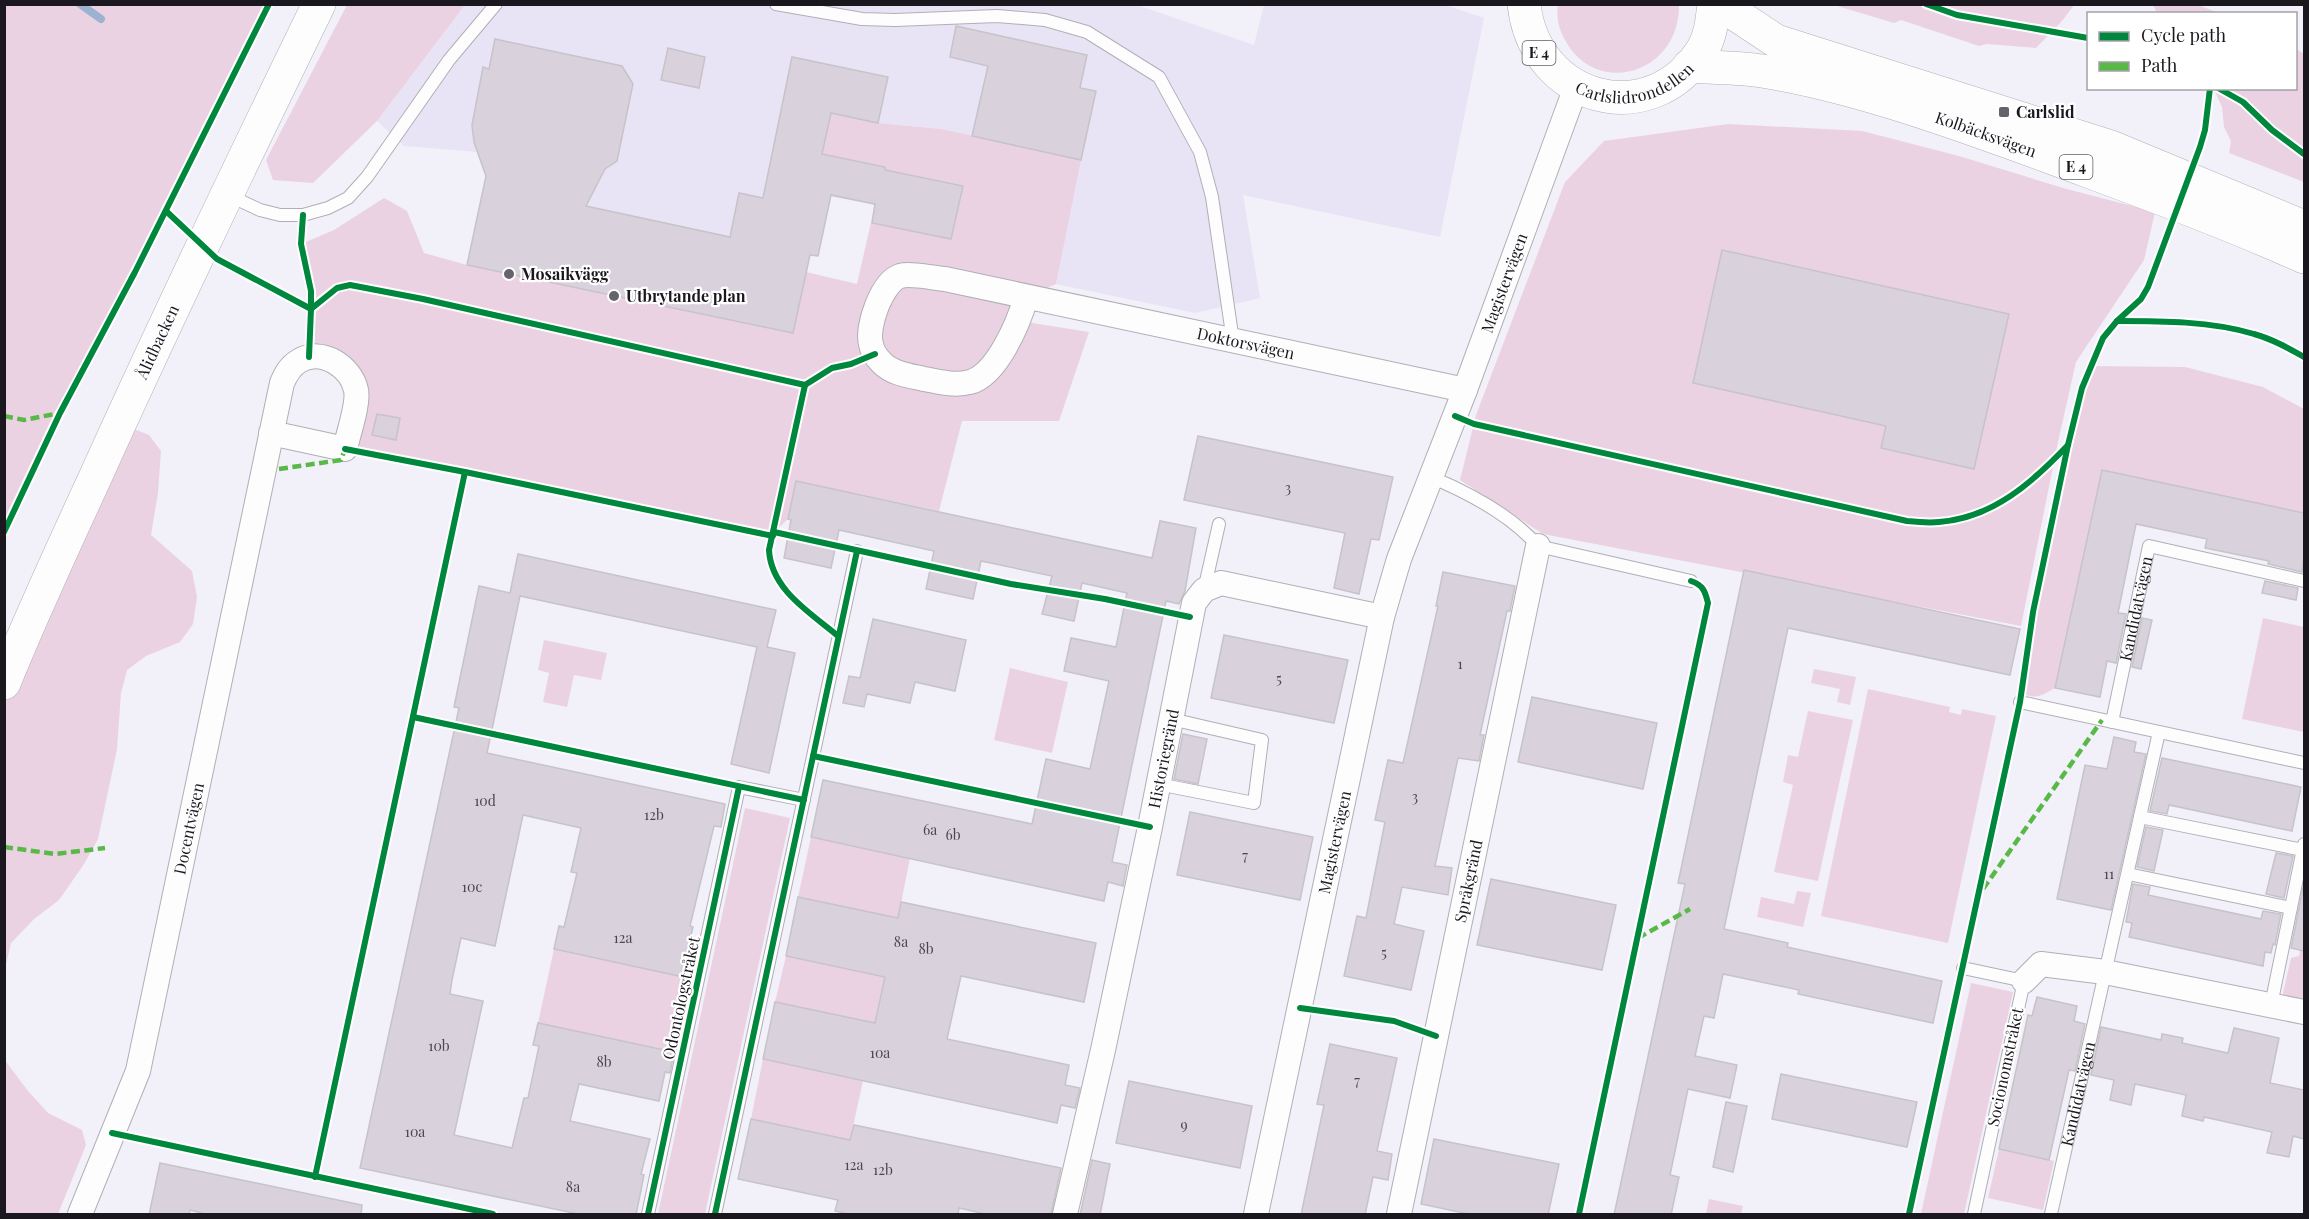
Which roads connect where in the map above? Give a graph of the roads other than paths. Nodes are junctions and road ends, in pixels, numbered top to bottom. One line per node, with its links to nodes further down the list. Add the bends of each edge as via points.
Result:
1 (319, 4): 9 (main road, Ålidbacken)
2 (496, 4): 9 (lane, via 449,60 348,198 303,214 280,214 260,210)
3 (776, 4): 13 (lane, via 862,19 997,16 1045,20 1087,33 1159,77 1200,152 1212,197)
4 (1524, 4): 8 (main road, Carlslidrondellen / E 4, via 1535,46 1550,68)
5 (1714, 4): 7 (main road, Carlslidrondellen / E 4, via 1710,32)
6 (1720, 4): 10 (main road, Kolbäcksvägen / E 4, via 1776,41 2111,147)
7 (1689, 66): 8 (main road, Carlslidrondellen / E 4, via 1672,82 1650,93 1623,98 1597,95); 11 (main road, Kolbäcksvägen / E 4, via 1761,71 1842,89 1969,128 2186,208)
8 (1576, 87): 14 (street, Magistervägen)
9 (226, 194): 24 (main road, Ålidbacken)
10 (2304, 226)
11 (2304, 257)
12 (1026, 297): 12 (street, Doktorsvägen, via 945,279 900,276 887,284 880,295 870,342 883,365 898,373 940,382 970,382 992,365 1019,321); 13 (street, Doktorsvägen)
13 (1233, 340): 14 (street, Doktorsvägen)
14 (1465, 390): 16 (street, Magistervägen)
15 (271, 433): 41 (street, Docentvägen, via 138,1071)
16 (1431, 477): 18 (lane, via 1495,511); 23 (street, Magistervägen)
17 (1219, 524): 22 (lane)
18 (1538, 546): 20 (lane); 46 (street, Språkgränd)
19 (856, 551): 31 (lane)
20 (1691, 581)
21 (2304, 581): 27 (lane, Kandidatvägen, via 2149,546)
22 (1204, 590): 23 (street, via 1221,583); 26 (street, Historiegränd, via 1194,603)
23 (1382, 617): 45 (street, Magistervägen)
24 (4, 683)
25 (2020, 702): 27 (lane)
26 (1171, 719): 30 (street, Historiegränd); 30 (lane, via 1262,740 1254,803)
27 (2112, 722): 28 (lane)
28 (2159, 732): 29 (lane); 32 (lane, Kandidatvägen)
29 (2304, 763)
30 (1158, 784): 44 (street, Historiegränd)
31 (804, 800): 42 (lane, Odontologstråket, via 739,787); 43 (lane)
32 (2140, 817): 33 (lane); 34 (lane, Kandidatvägen)
33 (2304, 847): 35 (lane)
34 (2128, 874): 35 (lane); 37 (lane, Kandidatvägen)
35 (2291, 908): 39 (lane)
36 (1963, 968): 38 (lane)
37 (2105, 972): 38 (street, via 2041,964); 39 (street); 48 (lane, Kandidatvägen)
38 (2024, 981): 47 (lane, Socionomstråket)
39 (2271, 1005): 40 (street)
40 (2304, 1012)
41 (80, 1215)
42 (648, 1215)
43 (715, 1215)
44 (1065, 1215)
45 (1256, 1215)
46 (1399, 1215)
47 (1974, 1215)
48 (2051, 1215)

